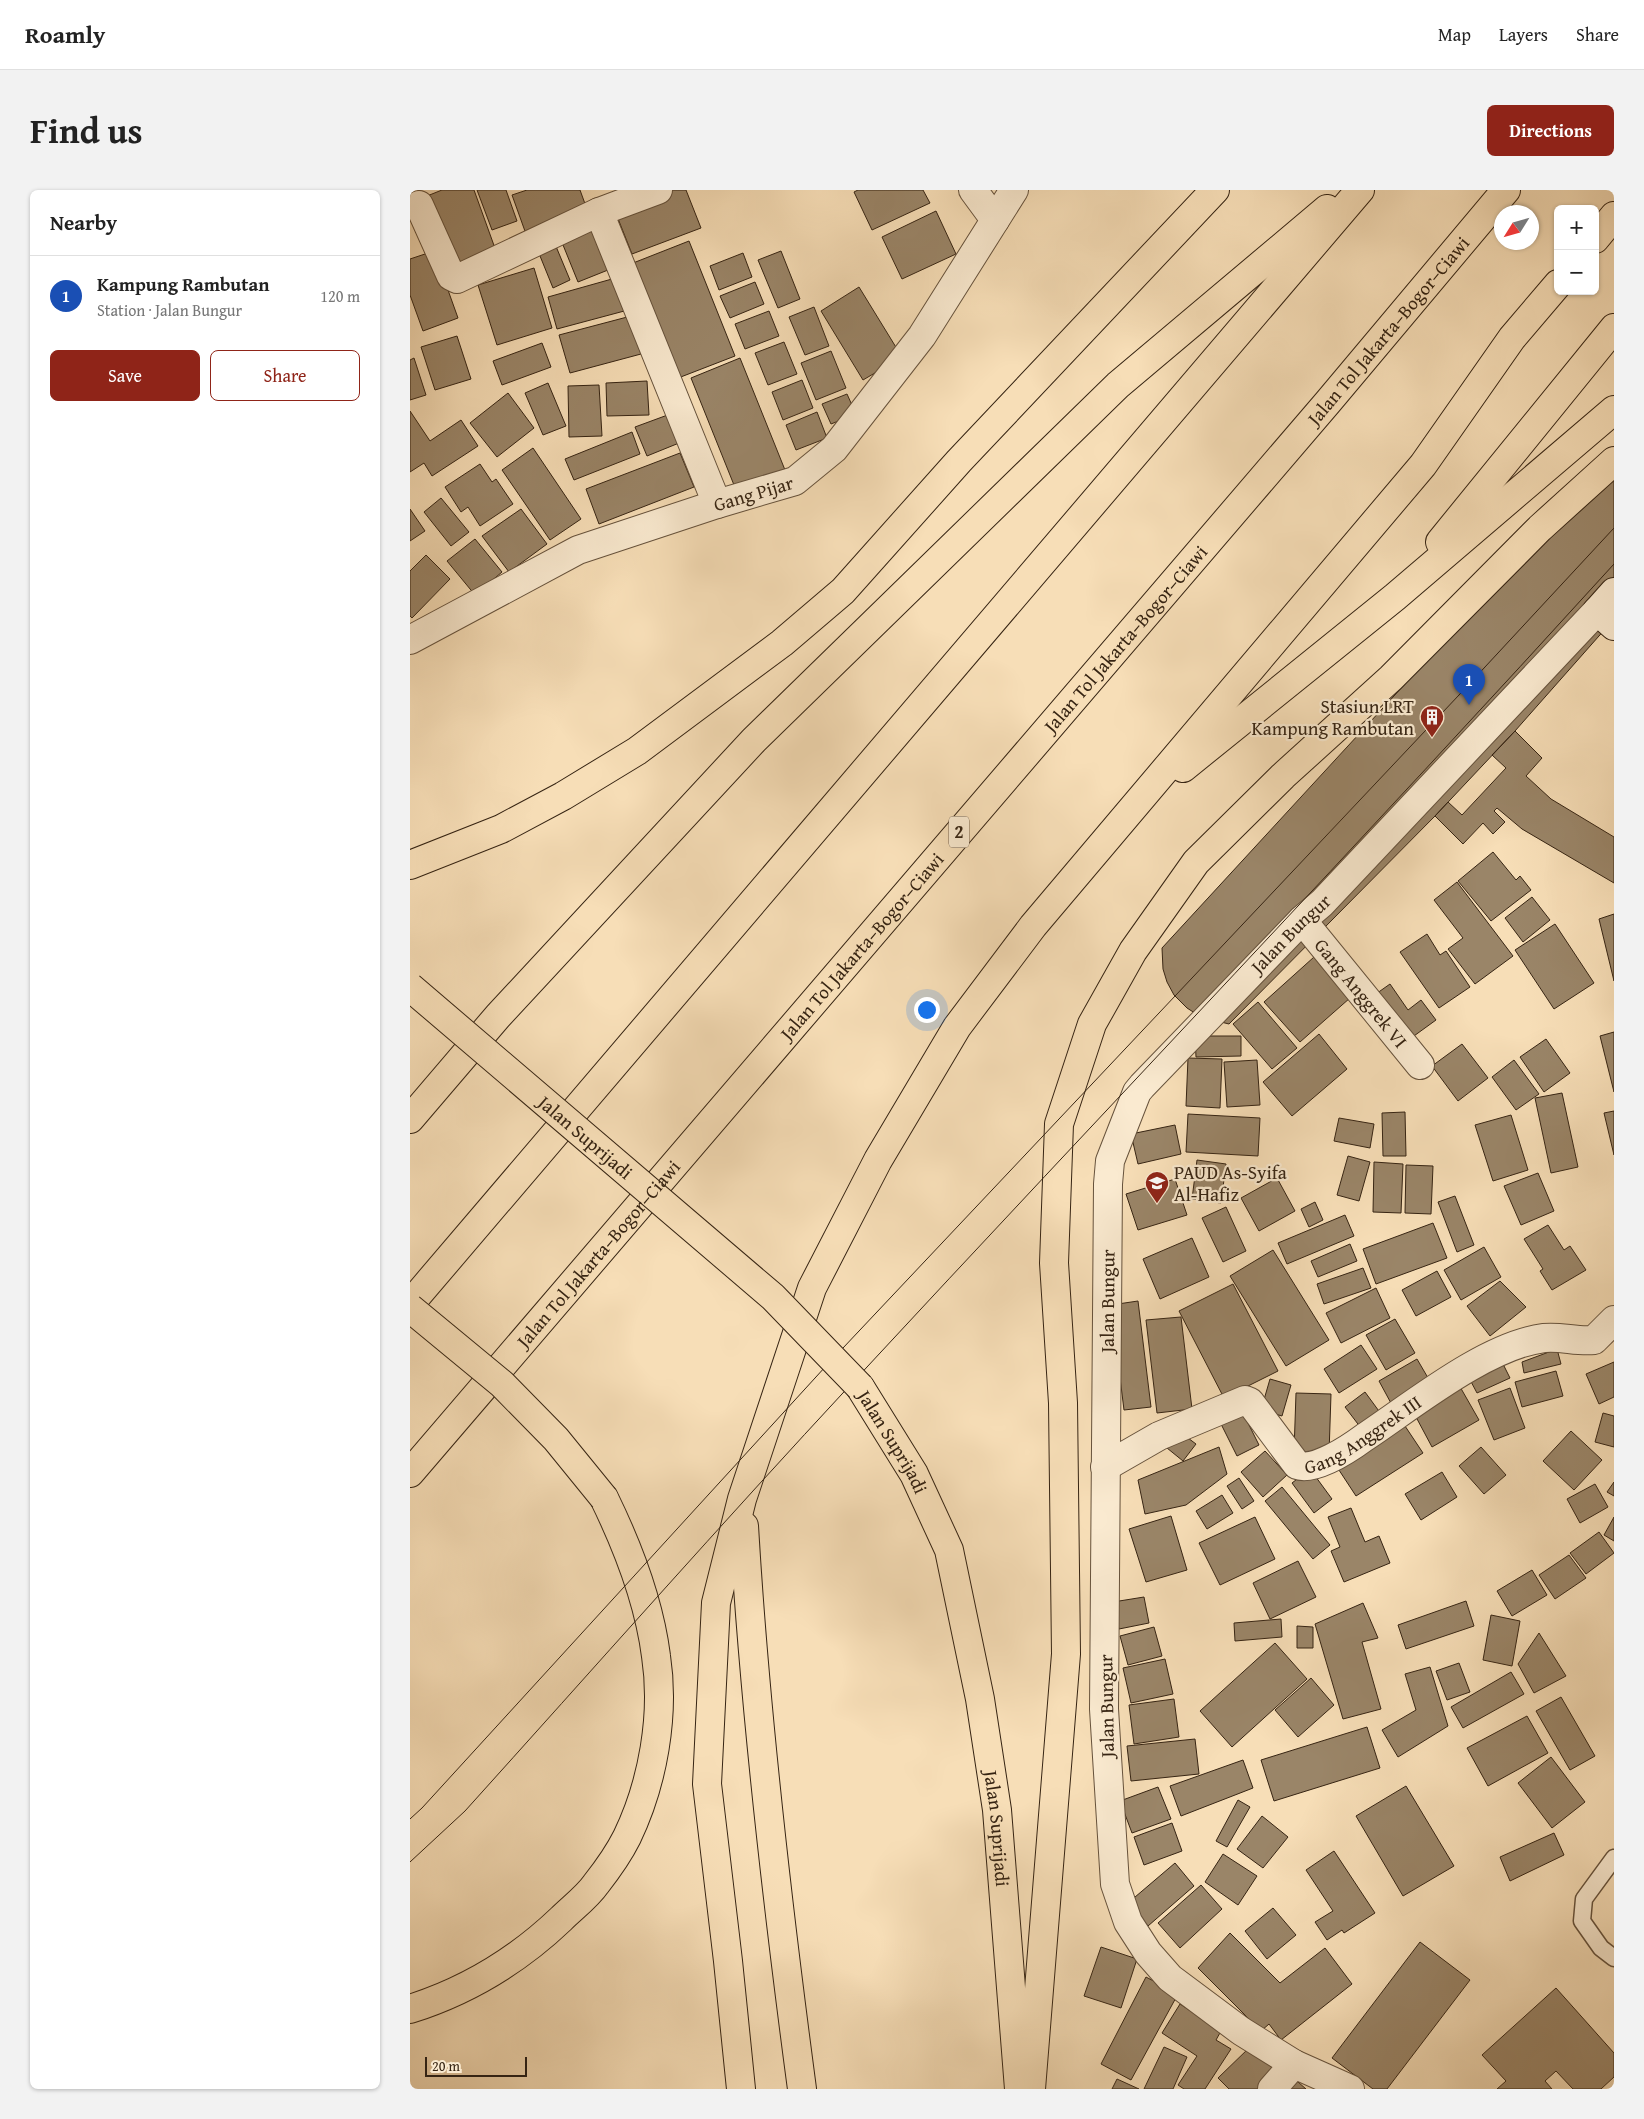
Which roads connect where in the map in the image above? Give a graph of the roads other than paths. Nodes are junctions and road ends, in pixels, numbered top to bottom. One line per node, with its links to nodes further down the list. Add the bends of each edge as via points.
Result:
1 (658, 190): 9 (street)
2 (973, 190): 11 (street)
3 (1014, 190): 11 (street, Gang Pijar)
4 (1216, 190): 22 (main road, via 959,461 843,590 782,643 637,751 563,796 501,829)
5 (1349, 190): 26 (main road, via 1118,385 754,740 505,1009)
6 (1360, 190): 27 (main road)
7 (1506, 190): 31 (main road, Jalan Tol Jakarta–Bogor–Ciawi / 2)
8 (420, 201): 9 (street, via 453,279)
9 (599, 212): 17 (street)
10 (1614, 216): 12 (main road)
11 (995, 220): 17 (street, Gang Pijar, via 922,336 834,449 795,481)
12 (1599, 234)
13 (1554, 289): 21 (main road, via 1512,338 1423,465)
14 (1614, 328): 18 (main road)
15 (1614, 410): 18 (main road)
16 (1614, 461): 40 (main road, via 1540,528 1391,678 1283,776 1196,862 1133,951 1092,1024 1059,1124 1054,1263 1063,1404 1066,1654)
17 (717, 504): 20 (street, Gang Pijar, via 578,550)
18 (1395, 597): 21 (main road)
19 (1608, 610): 23 (street, Jalan Bungur, via 1322,904)
20 (410, 640)
21 (1131, 810): 32 (main road, via 1033,926 957,1027 878,1160 812,1288)
22 (410, 865)
23 (1302, 920): 25 (street, Gang Anggrek VI); 30 (street, Jalan Bungur, via 1137,1092 1113,1153 1108,1184)
24 (410, 987): 39 (main road, Jalan Suprijadi, bridge, via 773,1298 860,1387 914,1474 949,1550 980,1699 997,1810)
25 (1420, 1065)
26 (410, 1119)
27 (410, 1304)
28 (410, 1308): 35 (main road, bridge, via 502,1384 556,1439 604,1498 625,1541 640,1587 656,1655 659,1684 657,1722 643,1794 627,1837 595,1886 535,1944 482,1979)
29 (1614, 1320): 30 (street, Gang Anggrek III, via 1594,1340 1544,1338 1510,1347 1454,1376 1350,1448 1309,1466 1297,1465 1250,1402 1245,1400 1159,1436)
30 (1105, 1467): 36 (street, Jalan Bungur, via 1104,1709 1115,1884 1128,1922 1148,1953 1170,1978 1240,2031)
31 (410, 1473)
32 (742, 1499): 37 (main road, via 716,1603 707,1784); 38 (main road, via 750,1628)
33 (1614, 1858): 34 (lane, via 1584,1900 1582,1921 1601,1948)
34 (1614, 1958)
35 (410, 2009)
36 (1294, 2064): 41 (street); 42 (street, Jalan Bungur)
37 (741, 2089)
38 (802, 2089)
39 (1019, 2089)
40 (1031, 2089)
41 (1272, 2089)
42 (1350, 2089)

